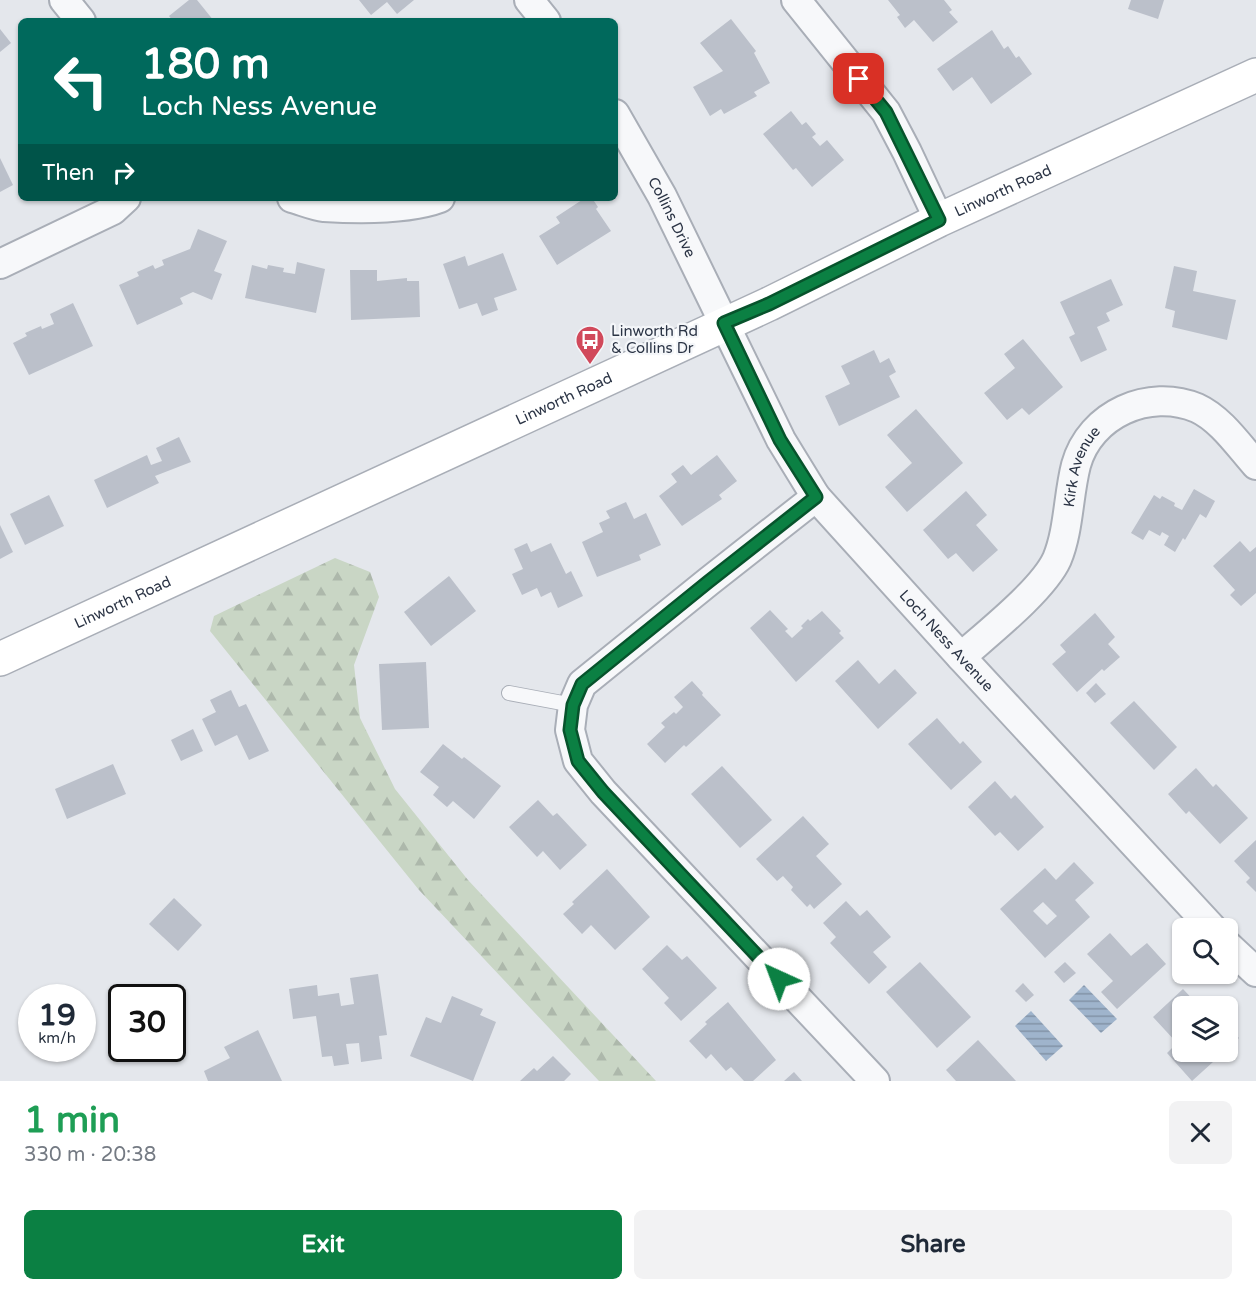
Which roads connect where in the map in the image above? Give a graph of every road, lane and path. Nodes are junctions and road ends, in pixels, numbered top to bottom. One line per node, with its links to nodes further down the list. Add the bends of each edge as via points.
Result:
1 (64, 0): 4 (street)
2 (529, 0): 5 (street)
3 (796, 0): 11 (street, via 886,112)
4 (79, 18)
5 (544, 18)
6 (1256, 75): 11 (main road, Linworth Road)
7 (618, 119): 13 (street, Collins Drive, via 662,196)
8 (123, 201): 12 (street, via 113,210)
9 (302, 201): 10 (street, via 322,207 381,207)
10 (433, 201)
11 (939, 220): 13 (main road, Linworth Road)
12 (0, 264)
13 (724, 323): 15 (street, Loch Ness Avenue, via 780,440); 17 (main road, Linworth Road)
14 (1256, 465): 16 (street, Kirk Avenue, via 1215,421 1198,409 1154,400 1116,413 1085,444 1056,560 1037,587)
15 (816, 497): 16 (street, Loch Ness Avenue); 19 (street, via 582,684)
16 (961, 657): 20 (street, Loch Ness Avenue)
17 (0, 659)
18 (508, 693): 19 (lane)
19 (573, 705): 23 (street, via 570,730 578,761)
20 (1203, 918)
21 (1238, 955): 22 (street)
22 (1256, 972)
23 (875, 1081)

